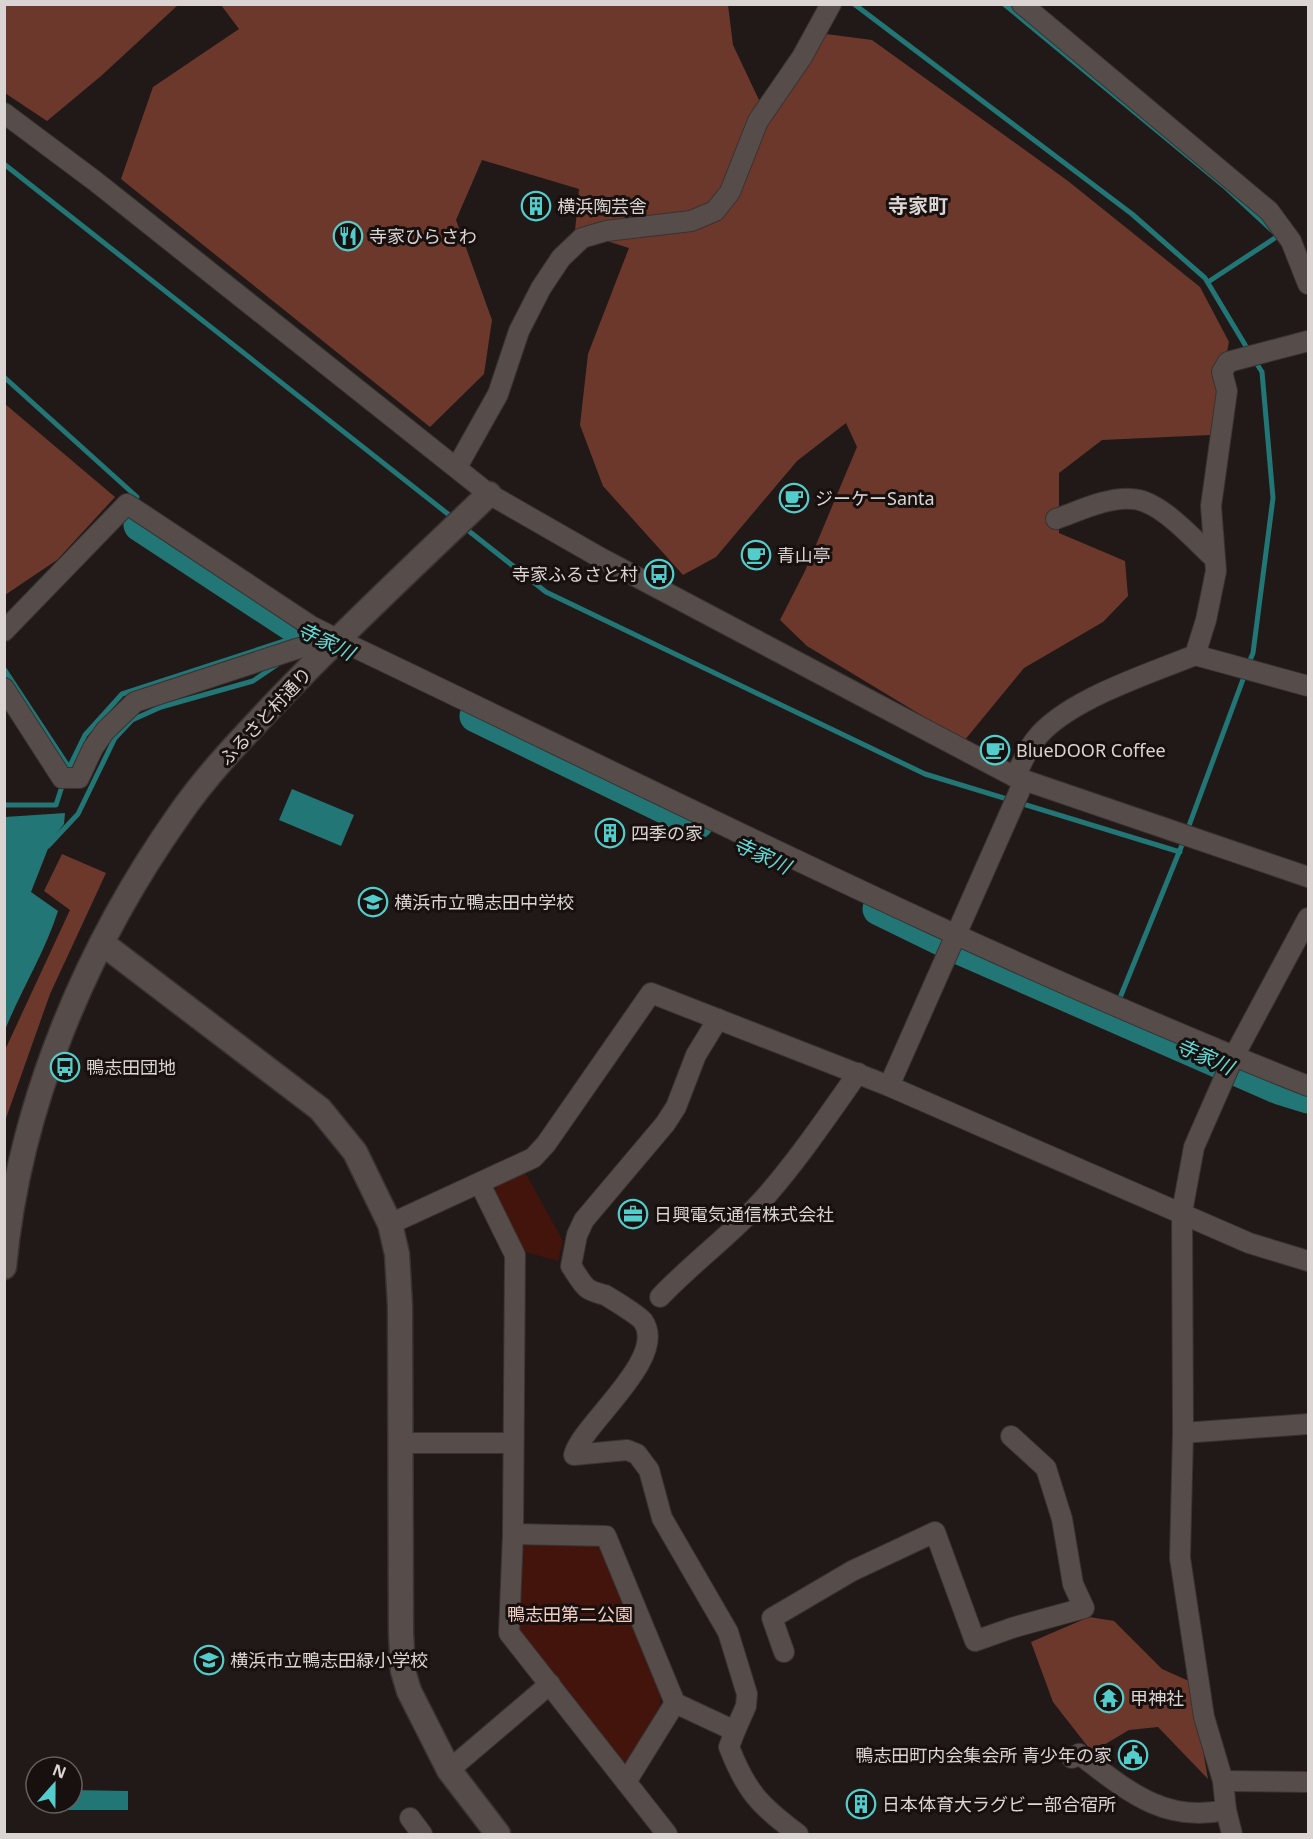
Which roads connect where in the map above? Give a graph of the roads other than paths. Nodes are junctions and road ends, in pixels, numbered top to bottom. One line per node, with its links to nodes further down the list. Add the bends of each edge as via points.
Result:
1 (831, 4): 6 (street, via 802,57 758,121 730,192 715,211 691,221 606,231 582,238 561,258 532,305 498,394)
2 (1022, 4): 4 (street, via 1269,211 1291,241)
3 (4, 113): 6 (street)
4 (1308, 284)
5 (1308, 341): 9 (street, via 1228,362 1222,372 1227,391 1211,506)
6 (457, 467): 7 (street)
7 (489, 494): 11 (street, ふるさと村通り); 15 (street, via 599,557)
8 (1056, 519): 9 (street, via 1099,504 1133,499 1158,508)
9 (1214, 558): 12 (street, via 1216,571)
10 (4, 631): 11 (street, via 128,504 311,626)
11 (337, 639): 14 (street, via 135,702 105,731 79,778 62,778); 18 (street); 19 (street, ふるさと村通り, via 238,743 179,815)
12 (1195, 655): 13 (street); 15 (street, via 1106,690 1065,714 1035,739)
13 (1308, 686)
14 (4, 688)
15 (1019, 779): 16 (street); 18 (street)
16 (1308, 877)
17 (1308, 918): 21 (street)
18 (955, 934): 21 (street); 23 (street)
19 (102, 943): 27 (street, via 320,1109 355,1152); 29 (street, ふるさと村通り, via 74,1002 39,1097 20,1170)
20 (718, 1019): 22 (street); 25 (street, via 651,993 546,1144 533,1158); 40 (street, via 696,1054 671,1115 584,1220 577,1235 571,1266 588,1289 606,1296 643,1321 646,1332 635,1372 617,1399 583,1435 573,1455 627,1450 637,1454 649,1470 662,1518 728,1632 747,1694)
21 (1234, 1056): 24 (street); 26 (street, via 1194,1147)
22 (858, 1073): 23 (street); 30 (street, via 768,1195)
23 (889, 1086): 26 (street)
24 (1308, 1086)
25 (480, 1184): 27 (street); 35 (street, via 515,1255)
26 (1182, 1212): 28 (street, via 1249,1243); 32 (street)
27 (390, 1224): 34 (street, via 397,1254 400,1306)
28 (1308, 1261)
29 (4, 1267)
30 (660, 1297)
31 (1308, 1424): 32 (street)
32 (1183, 1433): 43 (street, via 1180,1558 1204,1717)
33 (1011, 1436): 37 (street, via 1046,1468 1062,1519 1073,1584 1084,1608 975,1641 934,1532 852,1571 772,1618)
34 (400, 1443): 35 (street); 42 (street, via 403,1671)
35 (513, 1443): 36 (street)
36 (513, 1534): 38 (street, via 509,1633); 39 (street, via 606,1536)
37 (784, 1652)
38 (550, 1684): 42 (street); 44 (street)
39 (675, 1703): 40 (street); 44 (street)
40 (735, 1731): 51 (street, via 729,1747 742,1781 769,1813)
41 (1072, 1758): 46 (street, via 1079,1754 1163,1810 1189,1814)
42 (449, 1770): 49 (street)
43 (1223, 1781): 45 (street); 46 (street)
44 (626, 1782): 50 (street)
45 (1308, 1782)
46 (1226, 1810): 52 (street)
47 (410, 1818): 48 (street)
48 (422, 1834)
49 (498, 1834)
50 (667, 1834)
51 (798, 1834)
52 (1232, 1834)

